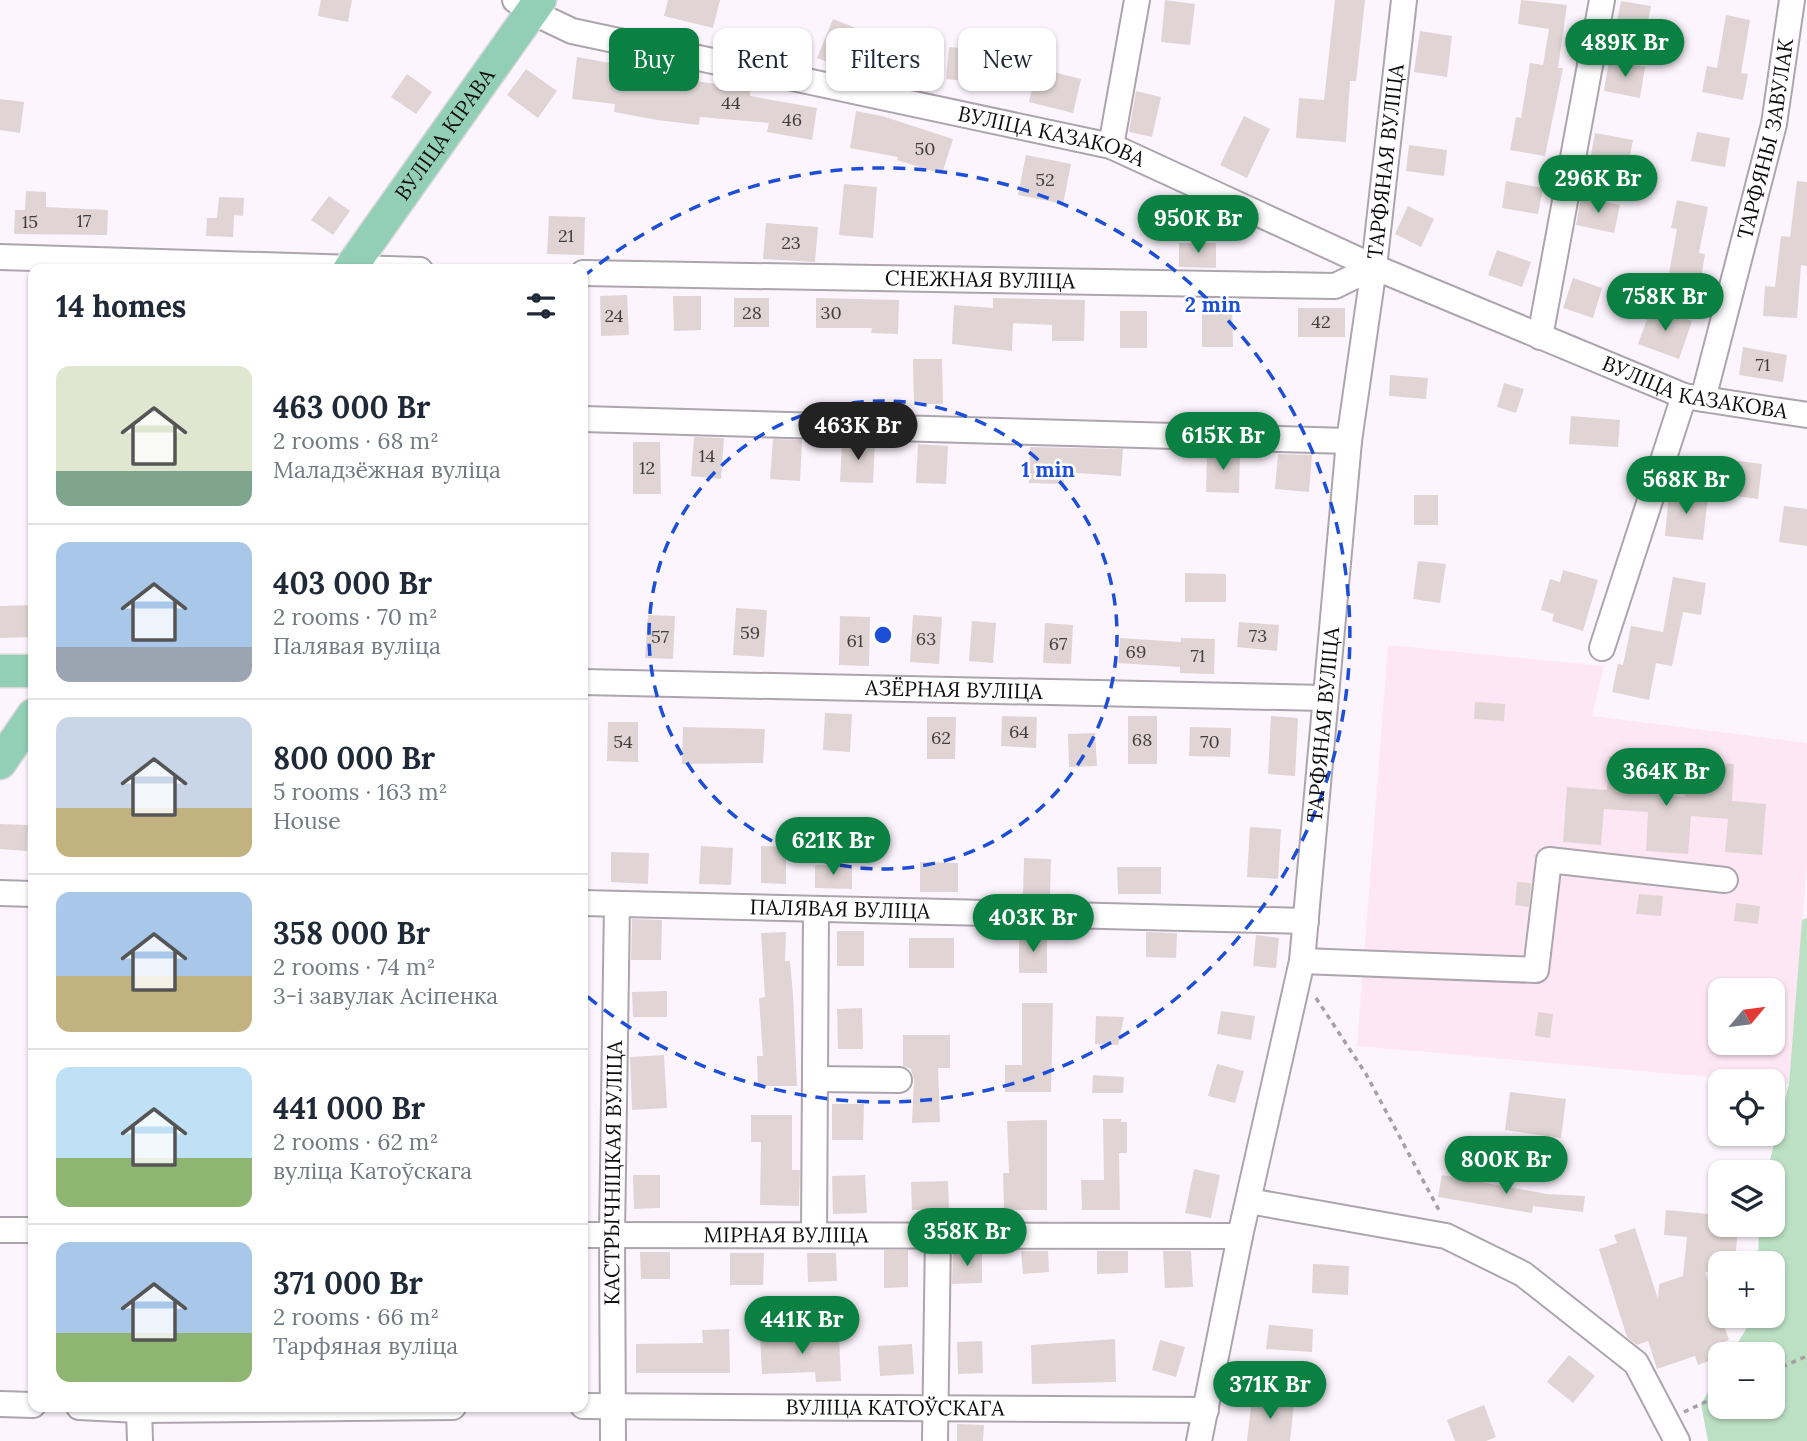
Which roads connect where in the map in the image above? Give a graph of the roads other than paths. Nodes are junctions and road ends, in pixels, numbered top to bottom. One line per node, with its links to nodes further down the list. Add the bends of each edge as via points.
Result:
1 (1137, 0): 6 (street)
2 (1404, 0): 10 (street, ТАРФЯНАЯ ВУЛІЦА)
3 (1601, 0): 12 (street)
4 (1792, 0): 13 (street, ТАРФЯНЫ ЗАВУЛАК, via 1774,124)
5 (529, 4): 6 (street, ВУЛІЦА КАЗАКОВА, via 572,31); 9 (main road, ВУЛІЦА КІРАВА)
6 (1111, 146): 10 (street, ВУЛІЦА КАЗАКОВА)
7 (0, 257): 8 (street)
8 (223, 264)
9 (353, 264)
10 (1374, 267): 11 (street, СНЕЖНАЯ ВУЛІЦА, via 1335,286); 12 (street, ВУЛІЦА КАЗАКОВА); 16 (street, ТАРФЯНАЯ ВУЛІЦА)
11 (588, 273)
12 (1539, 337): 13 (street, ВУЛІЦА КАЗАКОВА)
13 (1693, 398): 14 (street, ВУЛІЦА КАЗАКОВА); 17 (street, ТАРФЯНЫ ЗАВУЛАК)
14 (1807, 415)
15 (588, 419): 16 (street)
16 (1349, 441): 21 (street, ТАРФЯНАЯ ВУЛІЦА)
17 (1602, 648)
18 (0, 671): 19 (main road)
19 (28, 671)
20 (588, 682): 21 (street, АЗЁРНАЯ ВУЛІЦА)
21 (1324, 698): 30 (street, ТАРФЯНАЯ ВУЛІЦА)
22 (28, 722): 23 (main road)
23 (0, 763)
24 (1725, 880): 31 (street, via 1549,860 1536,970)
25 (0, 893): 26 (street)
26 (28, 894)
27 (588, 903): 28 (street, ПАЛЯВАЯ ВУЛІЦА)
28 (617, 904): 29 (street, ПАЛЯВАЯ ВУЛІЦА); 38 (street, КАСТРЫЧНІЦКАЯ ВУЛІЦА)
29 (816, 910): 30 (street, ПАЛЯВАЯ ВУЛІЦА); 32 (street)
30 (1306, 921): 31 (street, ТАРФЯНАЯ ВУЛІЦА)
31 (1301, 967): 34 (street, ТАРФЯНАЯ ВУЛІЦА)
32 (815, 1079): 33 (street); 39 (street)
33 (899, 1080)
34 (1249, 1201): 41 (street, ТАРФЯНАЯ ВУЛІЦА); 49 (street, via 1446,1236 1522,1274 1636,1363)
35 (0, 1230): 36 (street)
36 (28, 1230)
37 (588, 1235): 38 (street, МІРНАЯ ВУЛІЦА)
38 (612, 1235): 39 (street, МІРНАЯ ВУЛІЦА); 45 (street, КАСТРЫЧНІЦКАЯ ВУЛІЦА)
39 (814, 1235): 40 (street, МІРНАЯ ВУЛІЦА)
40 (938, 1235): 41 (street, МІРНАЯ ВУЛІЦА); 46 (street)
41 (1240, 1236): 47 (street, ТАРФЯНАЯ ВУЛІЦА)
42 (0, 1404): 43 (street)
43 (28, 1405)
44 (588, 1406): 45 (street, ВУЛІЦА КАТОЎСКАГА)
45 (613, 1406): 46 (street, ВУЛІЦА КАТОЎСКАГА); 51 (street, КАСТРЫЧНІЦКАЯ ВУЛІЦА)
46 (936, 1408): 47 (street, ВУЛІЦА КАТОЎСКАГА); 52 (street)
47 (1206, 1410): 53 (street, ТАРФЯНАЯ ВУЛІЦА)
48 (139, 1412): 50 (street)
49 (1672, 1431)
50 (140, 1441)
51 (613, 1441)
52 (935, 1441)
53 (1199, 1441)

